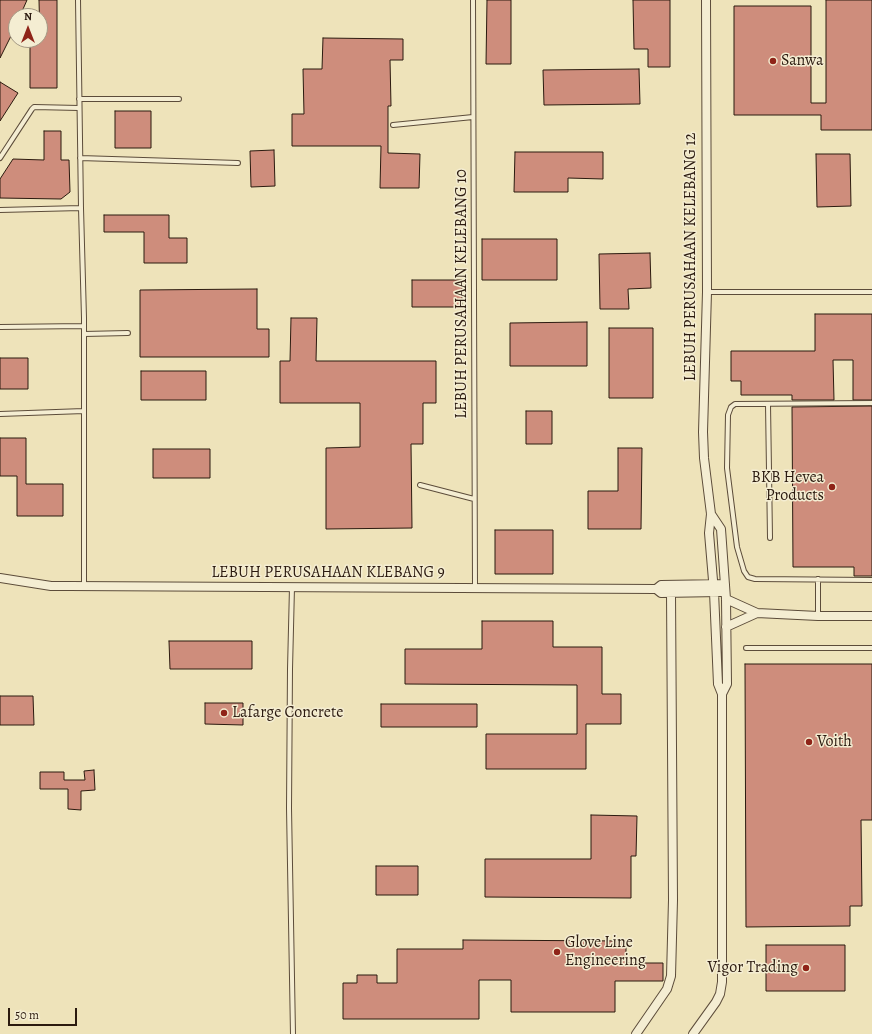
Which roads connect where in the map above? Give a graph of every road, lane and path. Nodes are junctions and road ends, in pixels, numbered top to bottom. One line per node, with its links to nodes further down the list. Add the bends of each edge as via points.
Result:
1 (78, 0): 4 (lane)
2 (473, 0): 7 (lane, LEBUH PERUSAHAAN KELEBANG 10)
3 (706, 0): 14 (street, LEBUH PERUSAHAAN KELEBANG 12)
4 (79, 99): 5 (lane); 6 (lane)
5 (179, 99)
6 (79, 108): 9 (lane, via 34,107); 10 (lane)
7 (473, 117): 8 (lane); 25 (lane, LEBUH PERUSAHAAN KELEBANG 10)
8 (393, 125)
9 (0, 158)
10 (80, 158): 11 (lane); 12 (lane)
11 (238, 163)
12 (81, 208): 13 (lane); 16 (lane)
13 (0, 210)
14 (707, 292): 15 (lane); 26 (street, LEBUH PERUSAHAAN KELEBANG 12, via 703,432)
15 (872, 292)
16 (84, 326): 17 (lane); 19 (lane)
17 (0, 327)
18 (128, 333): 19 (lane)
19 (84, 334): 22 (lane)
20 (872, 403): 21 (lane)
21 (768, 404): 27 (lane); 29 (lane, via 735,404 728,414 727,468 737,547 746,574 752,579)
22 (84, 412): 23 (lane); 31 (lane)
23 (0, 414)
24 (420, 485): 25 (lane)
25 (474, 499): 33 (lane, LEBUH PERUSAHAAN KELEBANG 10)
26 (711, 514): 34 (street, LEBUH PERUSAHAAN KELEBANG 12, via 709,533); 36 (street, LEBUH PERUSAHAAN KELEBANG 12, via 721,529)
27 (770, 538)
28 (0, 578): 31 (street, LEBUH PERUSAHAAN KLEBANG 9, via 51,586)
29 (818, 580): 30 (lane); 39 (lane)
30 (872, 580)
31 (84, 586): 32 (street, LEBUH PERUSAHAAN KLEBANG 9)
32 (292, 587): 33 (street, LEBUH PERUSAHAAN KLEBANG 9); 45 (lane, via 290,808)
33 (475, 587): 35 (street, LEBUH PERUSAHAAN KLEBANG 9)
34 (714, 588): 35 (street, LEBUH PERUSAHAAN KLEBANG 9, via 661,585); 36 (street, LEBUH PERUSAHAAN KLEBANG 9); 37 (street, LEBUH PERUSAHAAN KLEBANG 9); 44 (street, LEBUH PERUSAHAAN KELEBANG 12, via 718,684)
35 (656, 589): 37 (street, LEBUH PERUSAHAAN KLEBANG 9, via 661,593)
36 (726, 592): 38 (street); 41 (street, LEBUH PERUSAHAAN KELEBANG 12)
37 (671, 593): 46 (street, via 671,976 667,989)
38 (757, 613): 39 (street); 41 (street)
39 (818, 616): 40 (street)
40 (872, 616)
41 (726, 627): 44 (street, LEBUH PERUSAHAAN KELEBANG 12, via 726,684)
42 (746, 648): 43 (lane)
43 (872, 648)
44 (722, 694): 47 (street, LEBUH PERUSAHAAN KELEBANG 12, via 722,982 716,1002)
45 (293, 1034)
46 (636, 1034)
47 (693, 1034)

